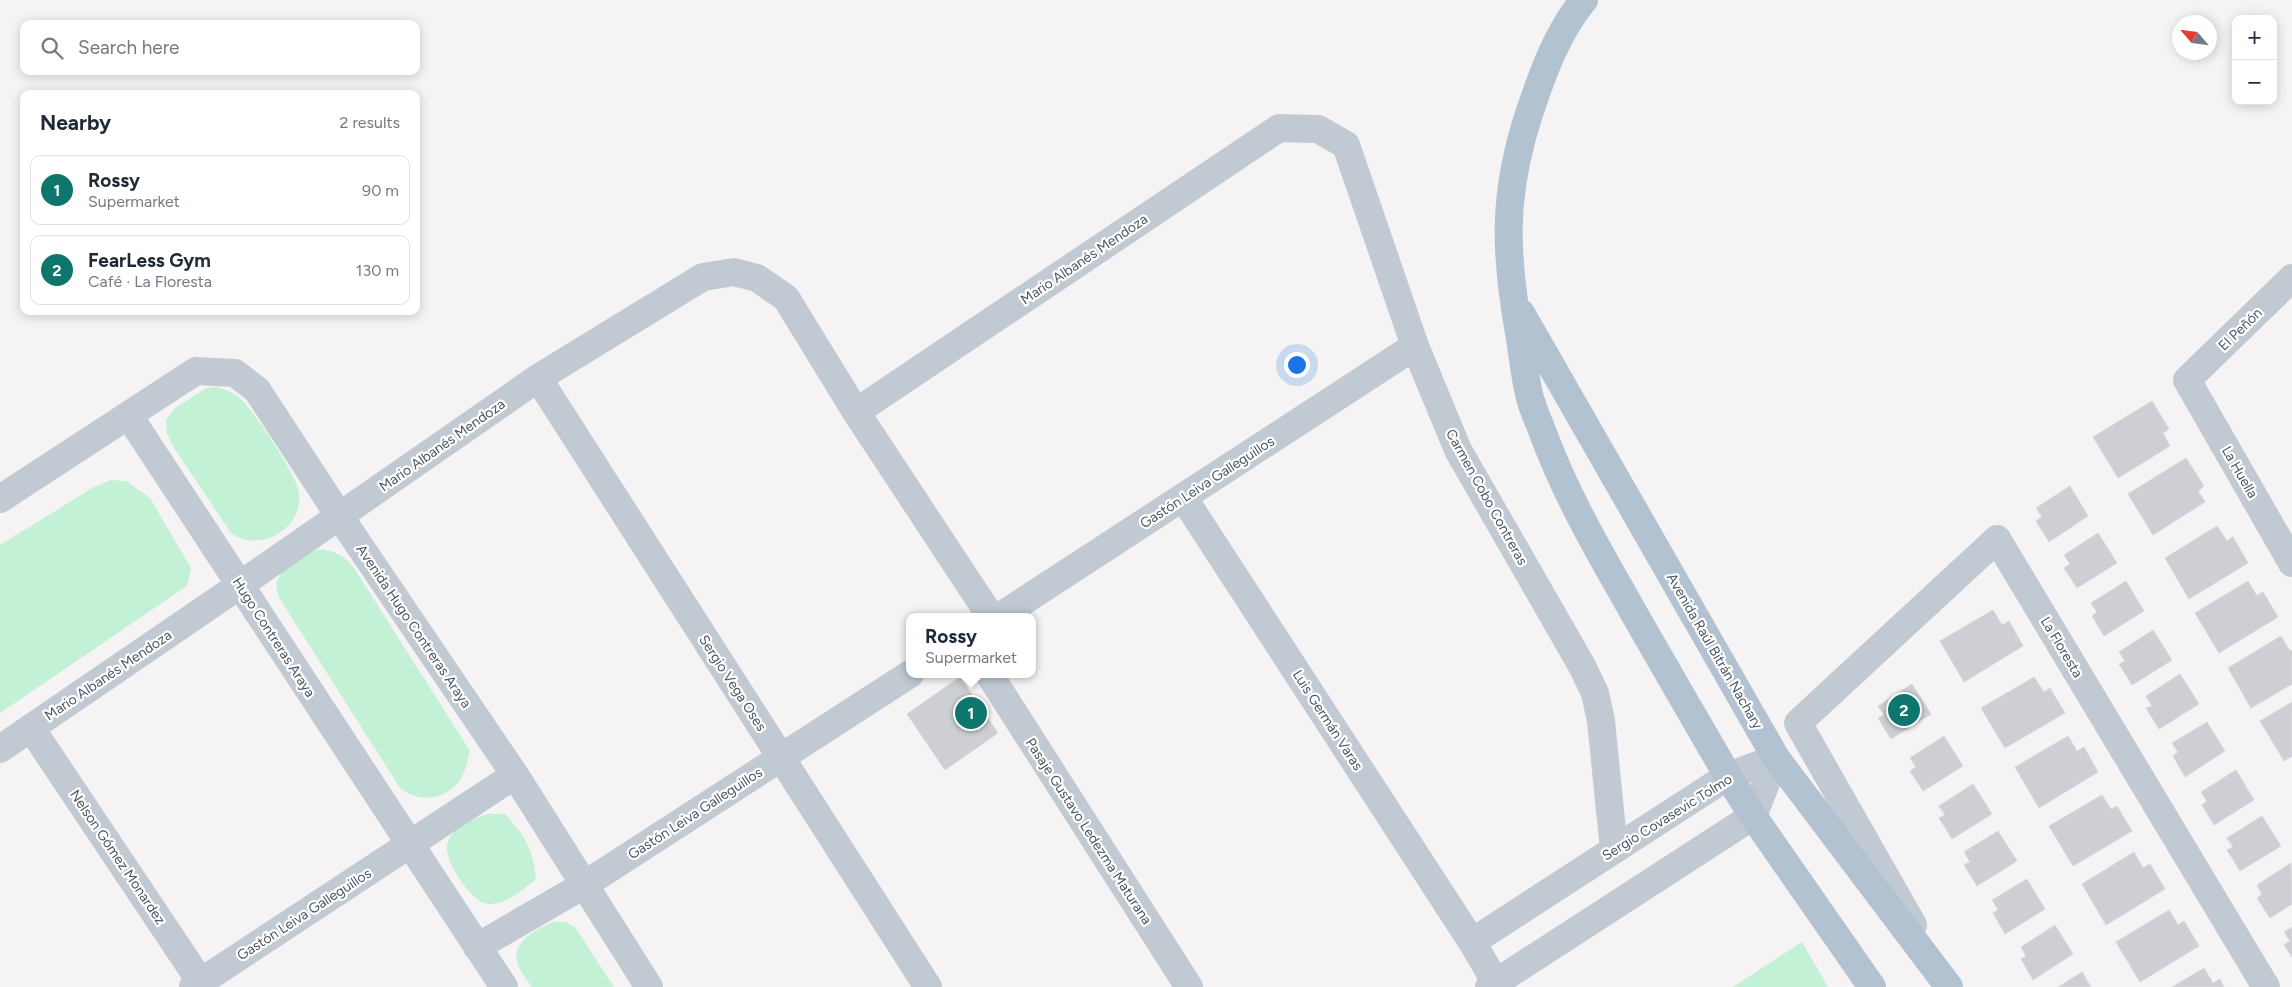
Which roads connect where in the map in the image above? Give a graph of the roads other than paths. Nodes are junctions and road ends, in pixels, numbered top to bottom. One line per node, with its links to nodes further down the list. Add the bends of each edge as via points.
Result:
1 (1584, 0): 4 (main road, Avenida Raúl Bitrán Nachary, via 1552,53 1538,86 1514,170 1508,211 1507,253)
2 (1318, 129): 5 (street, Carmen Cobo Contreras, via 1346,146); 8 (street, Mario Albanés Mendoza, via 1280,128)
3 (2292, 278): 7 (street, El Peñón)
4 (1512, 296): 22 (main road, Avenida Raúl Bitrán Nachary); 24 (main road, Avenida Raúl Bitrán Nachary, via 1530,398 1554,464 1583,524)
5 (1415, 346): 10 (street, Gastón Leiva Galleguillos); 27 (street, Carmen Cobo Contreras, via 1458,450 1595,693 1601,720)
6 (538, 378): 8 (street, Mario Albanés Mendoza, via 703,277 734,272 757,278 786,298); 12 (street, Mario Albanés Mendoza); 21 (street, Sergio Vega Oses)
7 (2187, 380): 13 (street, La Huella)
8 (856, 412): 15 (street, Mario Albanés Mendoza)
9 (129, 416): 11 (street); 12 (street, Avenida Hugo Contreras Araya, via 196,371 235,374 257,390); 14 (street, Hugo Contreras Araya)
10 (1183, 497): 16 (street, Gastón Leiva Galleguillos); 29 (street, Luis Germán Varas)
11 (0, 498)
12 (340, 516): 14 (street, Mario Albanés Mendoza); 23 (street, Avenida Hugo Contreras Araya)
13 (2292, 563)
14 (240, 585): 19 (street, Mario Albanés Mendoza); 26 (street, Hugo Contreras Araya)
15 (988, 613)
16 (1005, 613)
17 (906, 677): 21 (street, Gastón Leiva Galleguillos)
18 (992, 678): 37 (street, Pasaje Gustavo Ledezma Maturana)
19 (31, 728): 20 (street, Mario Albanés Mendoza); 31 (street, Nelson Gómez Monardez)
20 (0, 749)
21 (781, 758): 28 (street, Gastón Leiva Galleguillos); 36 (street, Sergio Vega Oses)
22 (1776, 758): 24 (street, Sergio Covasevic Tolmo); 25 (street); 33 (main road, Avenida Raúl Bitrán Nachary)
23 (515, 775): 26 (street, Gastón Leiva Galleguillos); 28 (street, Avenida Hugo Contreras Araya)
24 (1728, 776): 25 (main road, Avenida Raúl Bitrán Nachary); 27 (street, Sergio Covasevic Tolmo)
25 (1753, 816): 32 (street); 38 (main road, Avenida Raúl Bitrán Nachary)
26 (410, 844): 30 (street, Hugo Contreras Araya); 31 (street, Gastón Leiva Galleguillos)
27 (1614, 850): 29 (street, Sergio Covasevic Tolmo)
28 (584, 885): 30 (street, Gastón Leiva Galleguillos); 35 (street, Avenida Hugo Contreras Araya)
29 (1472, 942): 32 (street, Luis Germán Varas)
30 (477, 947): 34 (street, Hugo Contreras Araya)
31 (199, 985)
32 (1493, 985)
33 (1948, 985): 39 (street, La Floresta, via 1798,723 1997,539)
34 (504, 987)
35 (649, 987)
36 (928, 987)
37 (1189, 987)
38 (1872, 987)
39 (2266, 987)

